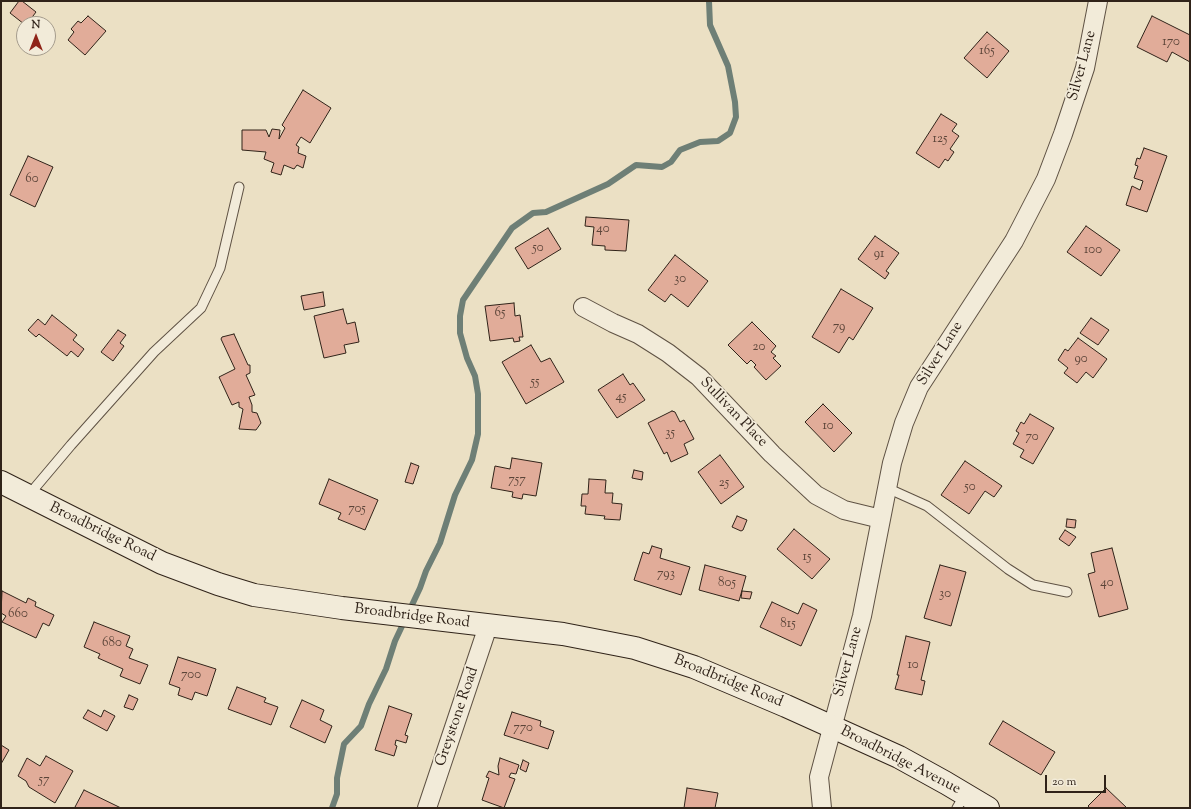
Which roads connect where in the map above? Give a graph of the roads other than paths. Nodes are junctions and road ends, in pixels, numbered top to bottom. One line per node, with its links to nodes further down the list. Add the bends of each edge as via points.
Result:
1 (1098, 1): 5 (street, Silver Lane, via 1085,68 1046,179 1014,241 919,387 904,423)
2 (239, 188): 6 (lane, via 220,268 201,308 154,352)
3 (583, 307): 7 (street, Sullivan Place, via 638,334 699,377 772,454 816,495 844,510)
4 (1, 482): 6 (main road, Broadbridge Road)
5 (887, 488): 7 (street, Silver Lane); 8 (lane, via 927,506 1008,569 1033,585)
6 (28, 496): 9 (main road, Broadbridge Road, via 162,563 254,595)
7 (881, 520): 10 (street, Silver Lane, via 862,616)
8 (1067, 592)
9 (488, 626): 10 (main road, Broadbridge Road, via 563,634 634,648 694,667); 12 (street, Greystone Road)
10 (832, 726): 11 (main road, Broadbridge Avenue, via 899,757); 13 (street, Silver Lane, via 819,777)
11 (961, 801): 14 (main road, Broadbridge Avenue)
12 (427, 808)
13 (822, 808)
14 (988, 808)

